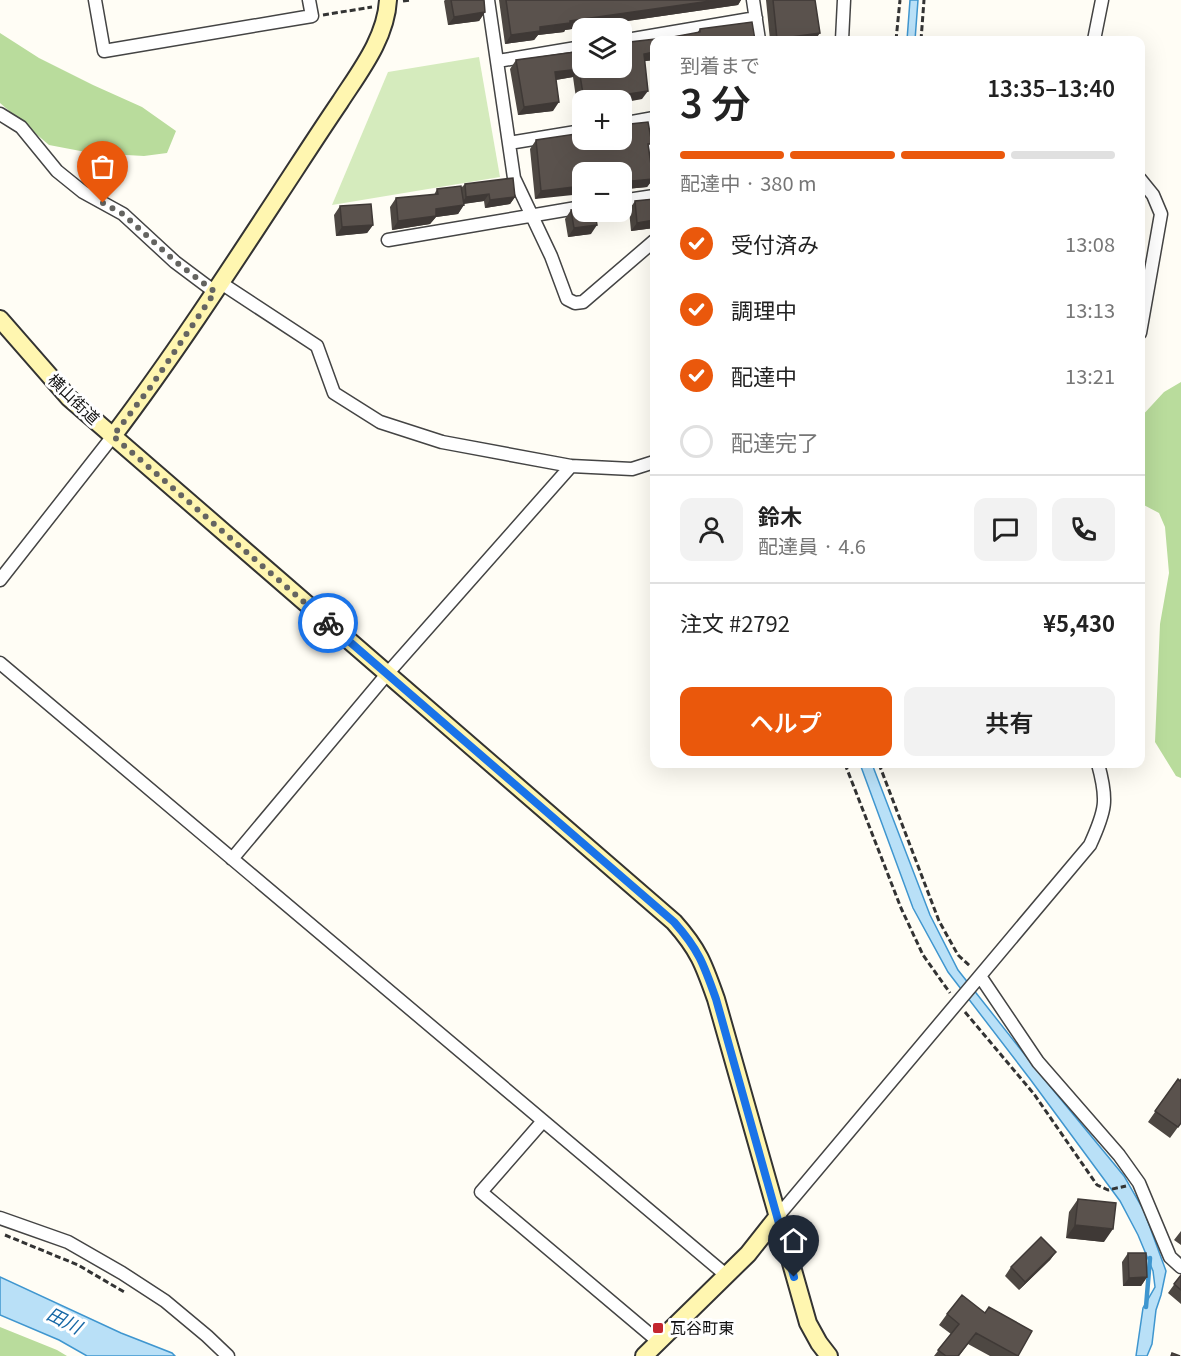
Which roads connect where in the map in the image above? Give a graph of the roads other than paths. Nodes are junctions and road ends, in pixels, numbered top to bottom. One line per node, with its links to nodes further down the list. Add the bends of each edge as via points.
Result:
1 (95, 0): 2 (street, via 104,51 312,16)
2 (309, 0)
3 (488, 0): 16 (street)
4 (753, 0): 8 (street)
5 (844, 0): 12 (street)
6 (1102, 0): 13 (street)
7 (388, 2): 29 (street, via 384,24 369,56)
8 (756, 18): 10 (street); 11 (street)
9 (650, 36): 14 (street)
10 (650, 36)
11 (758, 36)
12 (842, 36)
13 (1095, 36)
14 (632, 39)
15 (572, 49): 16 (street)
16 (498, 61): 21 (street)
17 (0, 114): 29 (street, via 21,127 57,171 83,192 123,214 176,262)
18 (650, 118): 19 (street)
19 (632, 122)
20 (572, 132): 21 (street)
21 (509, 143): 26 (street, via 514,178)
22 (1145, 185): 30 (street, via 1161,214)
23 (650, 197): 24 (street)
24 (632, 199)
25 (572, 209): 26 (street)
26 (531, 215): 27 (street); 28 (street, via 567,299 575,303 583,302)
27 (388, 240)
28 (650, 245)
29 (218, 287): 32 (street); 34 (street, via 316,346 334,393 380,422 442,442)
30 (1145, 305)
31 (0, 319): 32 (street, 横山街道, via 69,398)
32 (113, 436): 35 (street); 37 (street, 横山街道)
33 (650, 463): 34 (street, via 632,469)
34 (571, 466): 37 (street)
35 (0, 580)
36 (0, 663): 39 (street)
37 (387, 674): 39 (street); 42 (street, 横山街道, via 690,940 702,959 716,999)
38 (1099, 768): 40 (street, via 1105,788 1103,817 1090,845)
39 (232, 859): 41 (street)
40 (980, 976): 42 (street); 44 (street, via 1038,1062 1139,1183 1170,1257)
41 (543, 1121): 45 (street); 46 (street, via 481,1192)
42 (778, 1216): 45 (street); 49 (street, 横山街道, via 808,1323)
43 (0, 1218): 47 (street, via 68,1242 122,1273 165,1301)
44 (1181, 1267)
45 (726, 1275): 46 (street)
46 (658, 1342): 48 (street)
47 (228, 1356)
48 (644, 1356)
49 (829, 1356)

